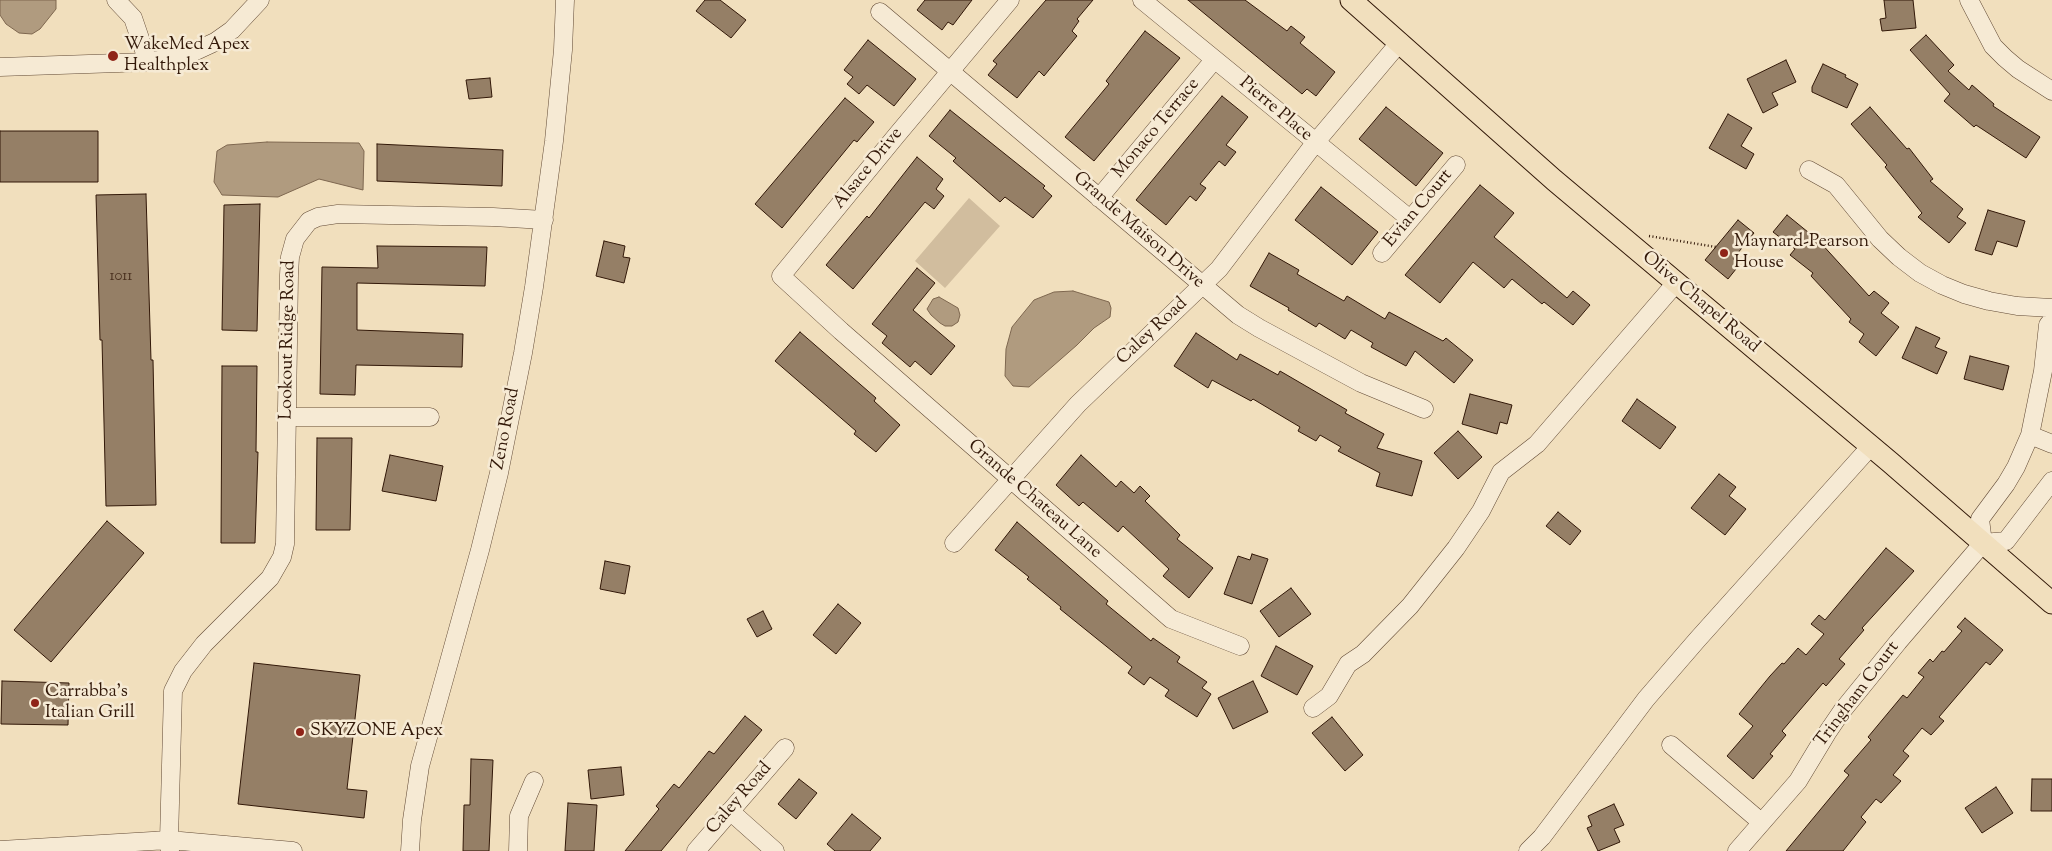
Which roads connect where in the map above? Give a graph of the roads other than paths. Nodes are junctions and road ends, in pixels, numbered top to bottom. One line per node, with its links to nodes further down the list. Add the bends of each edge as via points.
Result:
1 (116, 0): 11 (street, via 134,18)
2 (260, 0): 11 (street, via 232,30 215,42 189,54)
3 (565, 0): 20 (street, Zeno Road, via 562,66)
4 (1010, 0): 13 (street, Alsace Drive)
5 (1142, 0): 10 (street, Pierre Place)
6 (1351, 0): 9 (main road, Olive Chapel Road)
7 (1968, 0): 14 (street, via 1999,52)
8 (880, 12): 13 (street, Grande Maison Drive)
9 (1400, 42): 15 (street, Caley Road); 22 (main road, Olive Chapel Road, via 1547,174)
10 (1214, 60): 15 (street, Pierre Place); 18 (street, Monaco Terrace)
11 (148, 62): 12 (street)
12 (0, 68)
13 (950, 71): 18 (street, Grande Maison Drive); 26 (street, Alsace Drive, via 781,276)
14 (2052, 91)
15 (1315, 143): 19 (street, Pierre Place); 23 (street, Caley Road, via 1219,269)
16 (1456, 165): 19 (street, Evian Court)
17 (1809, 170): 24 (street, via 1836,185 1880,239 1899,257 1935,281 1989,301)
18 (1099, 198): 23 (street, Grande Maison Drive)
19 (1410, 219): 21 (street, Evian Court)
20 (544, 220): 28 (street, Lookout Ridge Road, via 338,214 309,222 295,239 290,257); 48 (street, Zeno Road, via 499,474 420,766)
21 (1382, 253)
22 (1676, 282): 32 (main road, Olive Chapel Road); 39 (street, via 1537,444 1501,472 1456,548 1410,606 1363,654 1348,664 1329,696)
23 (1202, 286): 27 (street, Grande Maison Drive, via 1259,328 1361,383); 33 (street, Caley Road, via 1096,386)
24 (2052, 308)
25 (2052, 320): 30 (street, via 2048,325)
26 (841, 331): 33 (street, Grande Chateau Lane)
27 (1424, 410)
28 (287, 417): 29 (street); 45 (street, Lookout Ridge Road, via 285,544 278,566 204,644 173,690)
29 (430, 417)
30 (2030, 435): 31 (street); 36 (street, via 2006,484 1980,519)
31 (2052, 444)
32 (1870, 446): 36 (main road, Olive Chapel Road); 52 (street, via 1696,640)
33 (1011, 480): 35 (street, Caley Road); 38 (street, Grande Chateau Lane, via 1171,619)
34 (2052, 481): 36 (street, via 2006,541)
35 (954, 543)
36 (1983, 543): 37 (main road, Olive Chapel Road); 44 (street, Tringham Court, via 1842,711 1798,781)
37 (2052, 603)
38 (1240, 646)
39 (1313, 708)
40 (1671, 745): 44 (street)
41 (785, 748): 43 (street, Caley Road)
42 (534, 781): 49 (street, via 519,816)
43 (730, 811): 50 (street, Caley Road); 51 (street)
44 (1762, 822): 53 (street, Tringham Court)
45 (170, 846): 46 (street); 47 (street)
46 (0, 850)
47 (293, 851)
48 (410, 851)
49 (518, 851)
50 (696, 851)
51 (776, 851)
52 (1528, 851)
53 (1737, 851)

